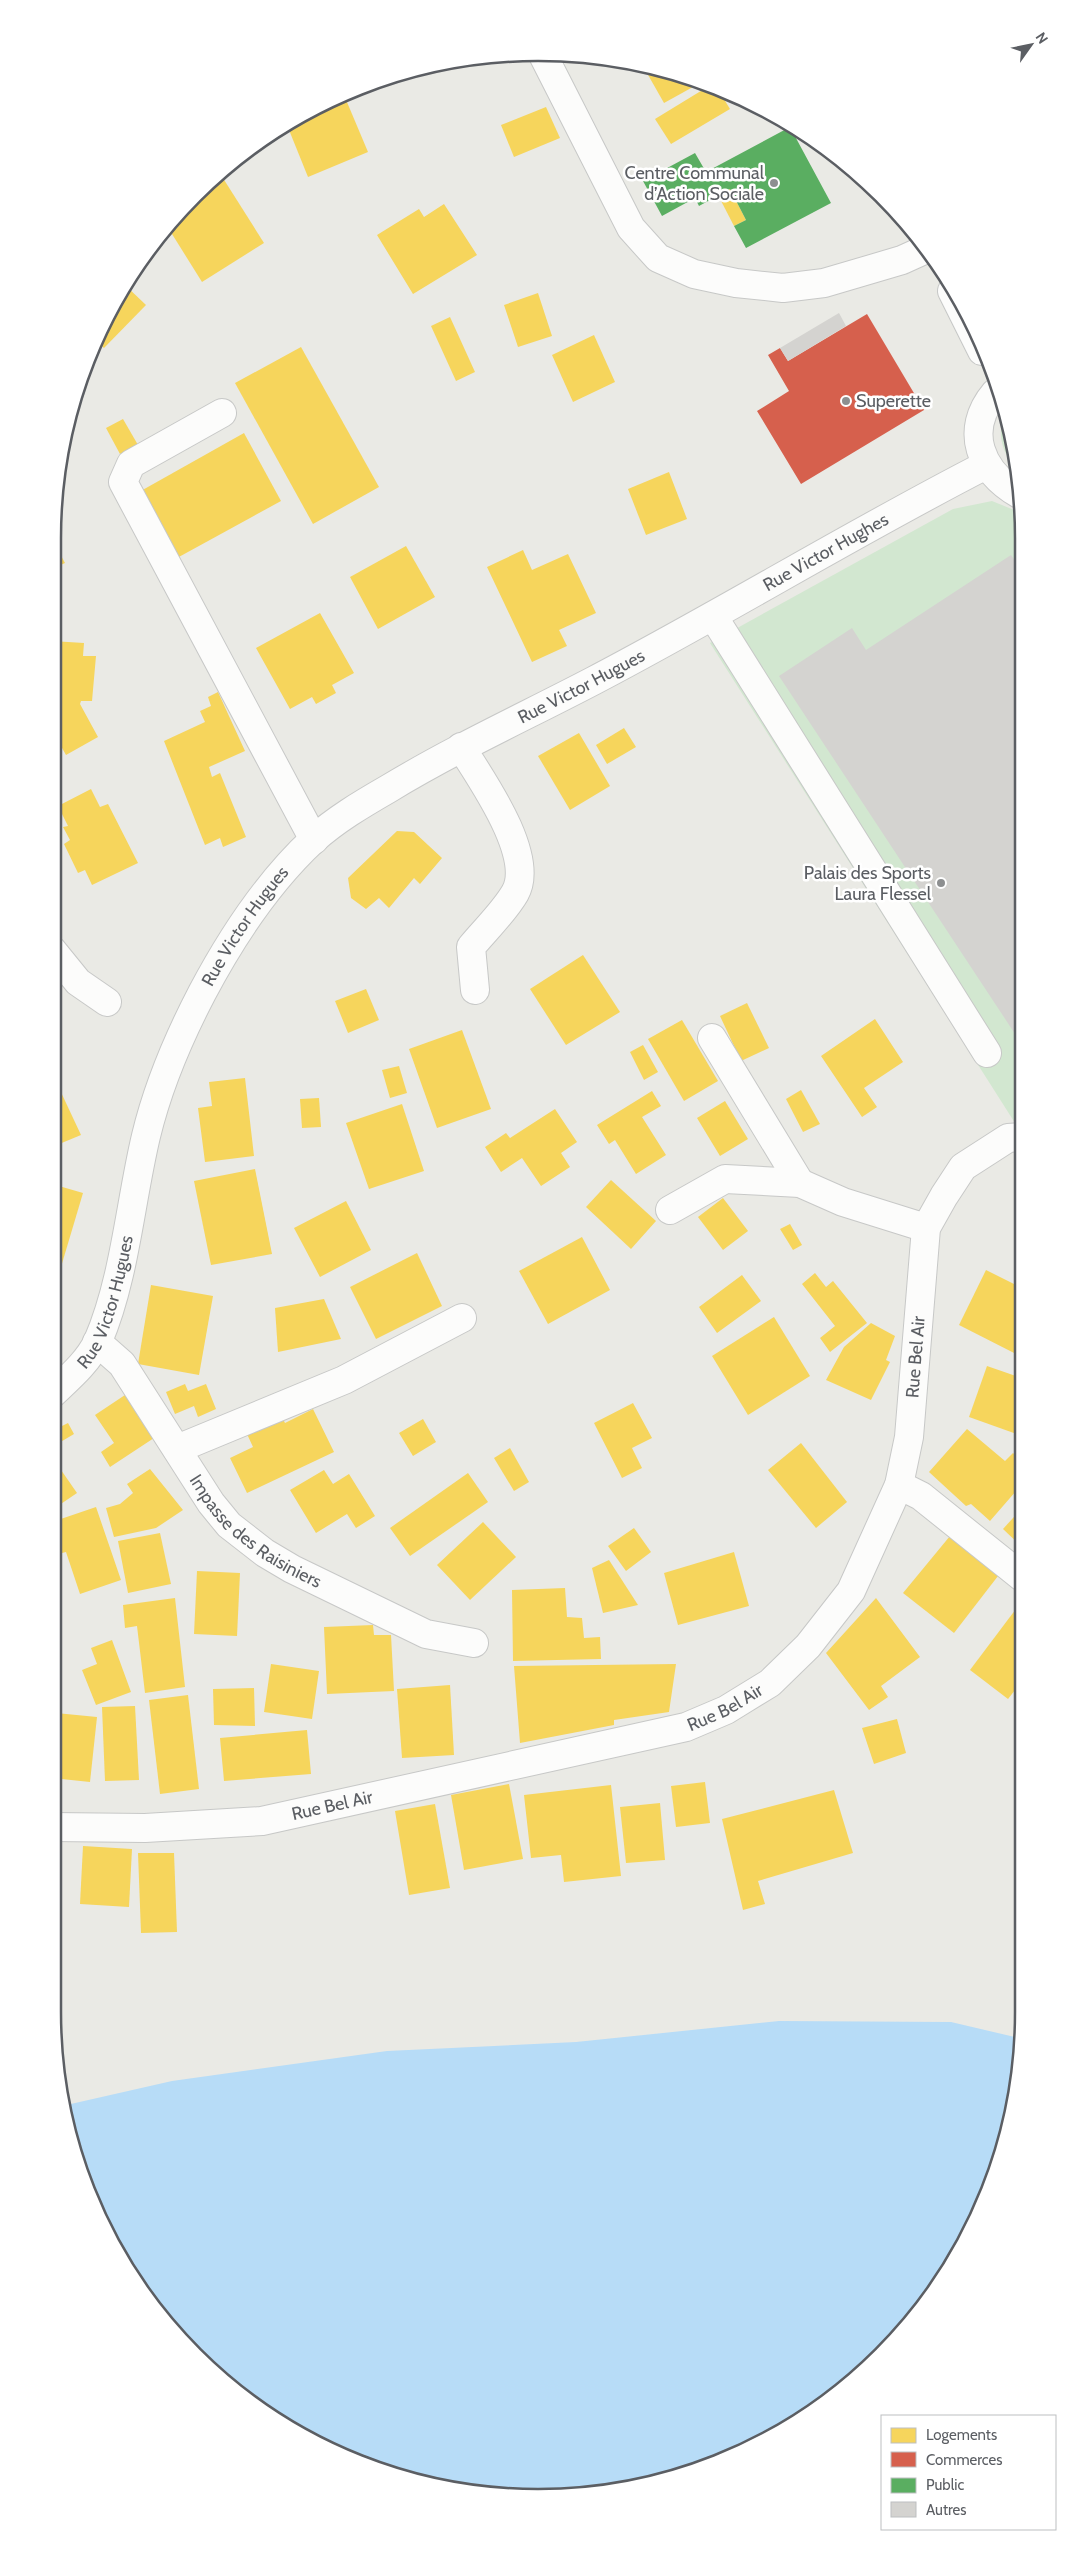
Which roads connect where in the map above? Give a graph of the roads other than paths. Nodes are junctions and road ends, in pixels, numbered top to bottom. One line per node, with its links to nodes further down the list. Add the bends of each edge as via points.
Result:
1 (546, 61): 2 (street, via 631,228 658,258 694,274 783,288 824,283)
2 (919, 252)
3 (993, 396): 5 (street, via 981,415 979,432 980,449)
4 (222, 413): 10 (street, via 131,464 123,482)
5 (986, 465): 6 (street, via 1000,482); 7 (street, Rue Victor Hughes)
6 (1012, 490)
7 (712, 616): 8 (street, Rue Victor Hughes); 15 (street)
8 (666, 642): 9 (street, Rue Victor Hugues)
9 (461, 747): 10 (street, Rue Victor Hugues, via 348,812); 12 (street, via 501,812 520,862 516,892 471,947)
10 (314, 840): 21 (street, Rue Victor Hugues, via 282,873 225,948 181,1032 146,1136 117,1280)
11 (61, 961): 13 (street, via 78,982)
12 (475, 990)
13 (107, 1002)
14 (712, 1038): 17 (street)
15 (987, 1053)
16 (1015, 1137): 19 (street, Rue Bel Air, via 1008,1138 964,1167)
17 (800, 1183): 18 (street, via 725,1179); 19 (street, via 843,1202)
18 (670, 1210)
19 (926, 1228): 24 (street, Rue Bel Air, via 909,1437)
20 (462, 1318): 23 (street, via 344,1380)
21 (97, 1342): 22 (street, Rue Victor Hugues, via 82,1365); 23 (street, Impasse des Raisiniers, via 122,1364)
22 (61, 1385)
23 (178, 1449): 26 (street, Impasse des Raisiniers, via 211,1503 230,1525 265,1553 426,1634)
24 (899, 1485): 25 (street, via 921,1496); 27 (street, Rue Bel Air, via 850,1591 808,1646 770,1683 726,1710 686,1727 262,1821 146,1828)
25 (1015, 1571)
26 (474, 1643)
27 (61, 1827)

